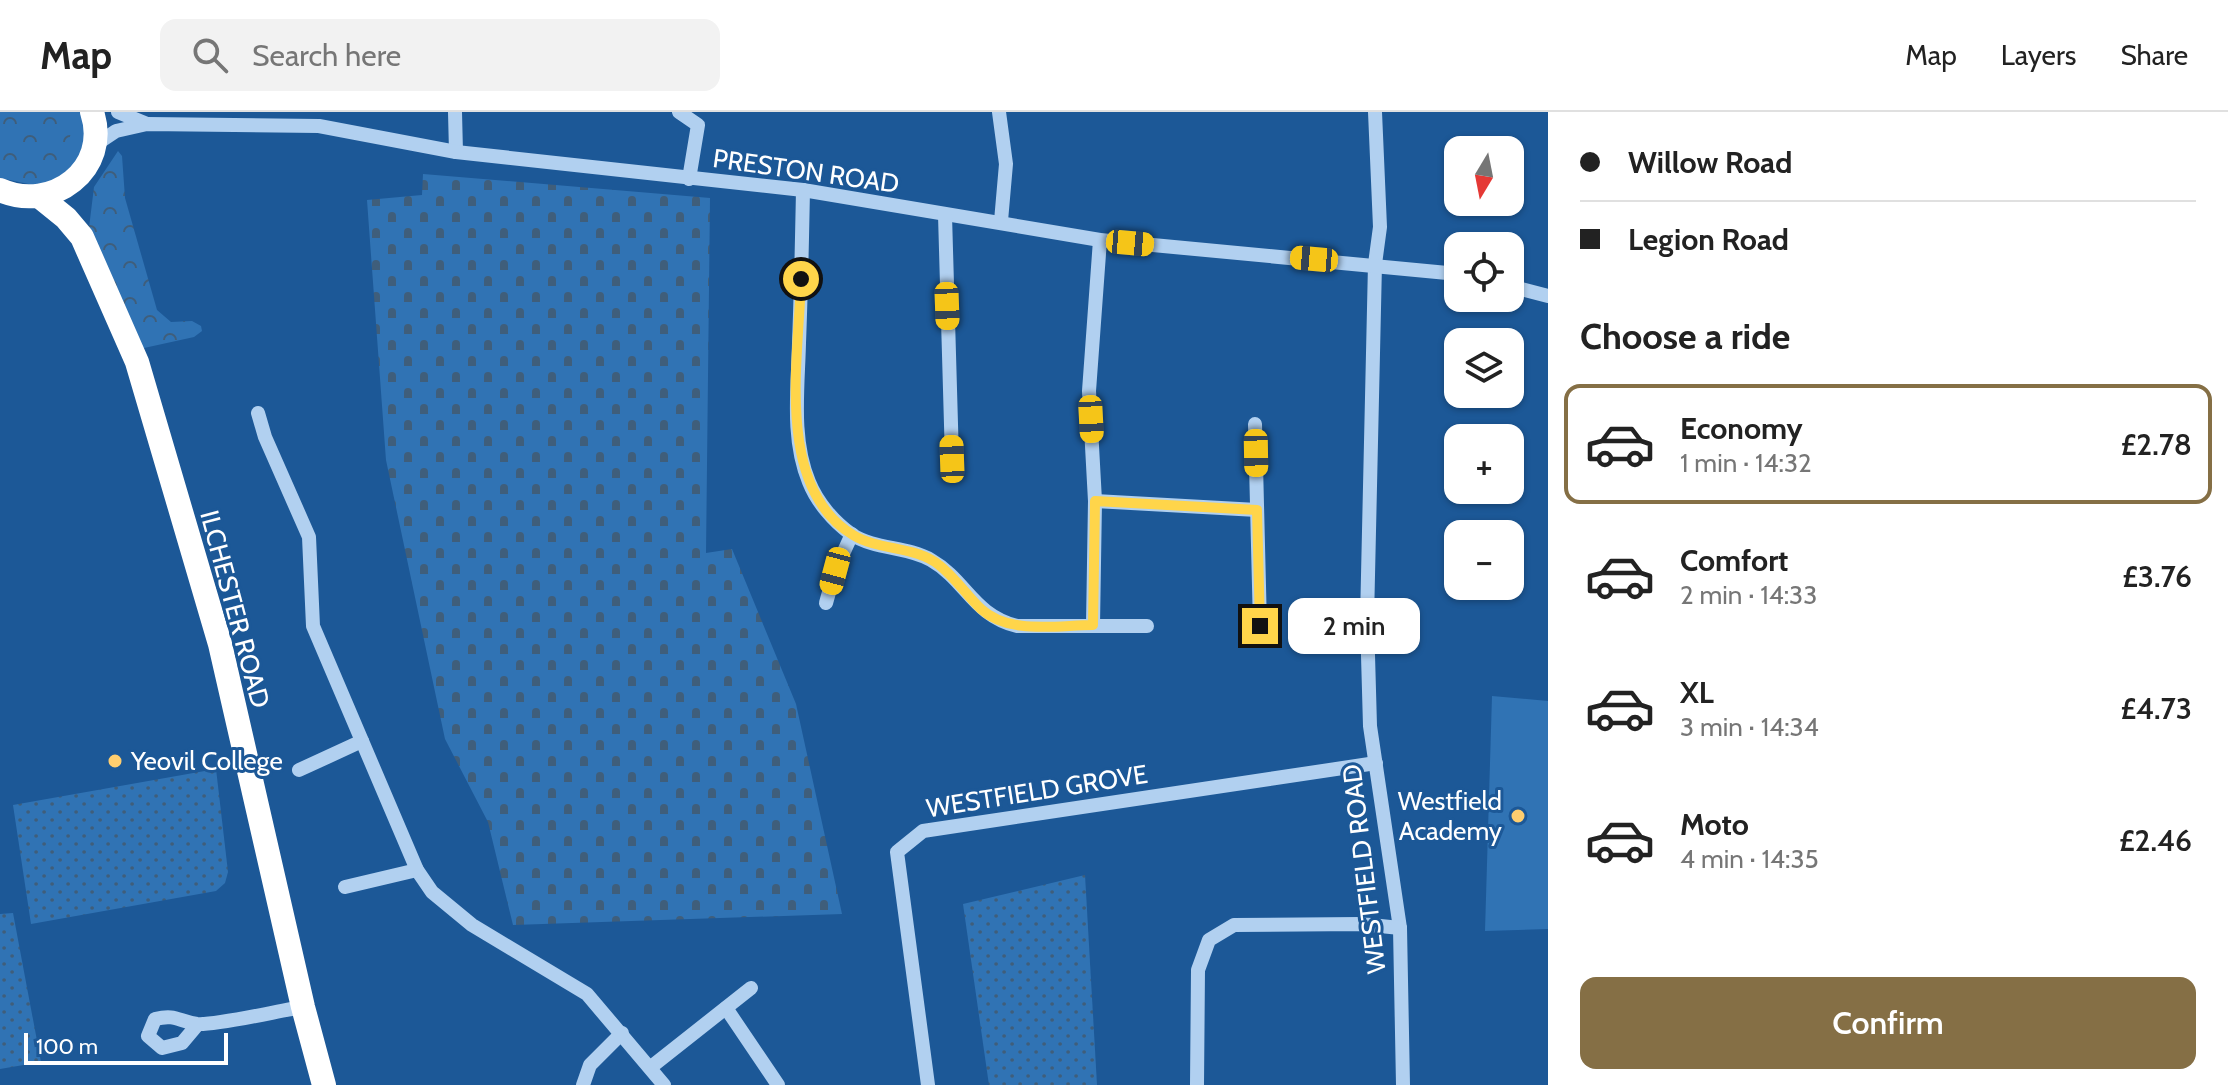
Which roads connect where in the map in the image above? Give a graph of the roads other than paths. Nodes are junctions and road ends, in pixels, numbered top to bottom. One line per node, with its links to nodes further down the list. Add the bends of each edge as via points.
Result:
1 (92, 112): 8 (highway)
2 (118, 112): 7 (street, PRESTON ROAD)
3 (455, 112): 9 (street)
4 (679, 112): 11 (street, via 698,125)
5 (999, 112): 16 (street, via 1006,164)
6 (1375, 112): 19 (street, WESTFIELD ROAD, via 1380,227)
7 (147, 124): 8 (street, PRESTON ROAD, via 116,131); 9 (street, PRESTON ROAD, via 319,126)
8 (95, 145): 10 (highway)
9 (456, 152): 11 (street, PRESTON ROAD)
10 (82, 173): 14 (highway, via 58,192); 17 (highway, ILCHESTER ROAD)
11 (689, 179): 13 (street, PRESTON ROAD)
12 (0, 190): 14 (highway)
13 (803, 190): 15 (street, PRESTON ROAD); 28 (street, via 797,426 801,456 826,511)
14 (40, 197): 17 (highway, ILCHESTER ROAD)
15 (945, 215): 16 (street, PRESTON ROAD); 25 (street)
16 (1001, 221): 18 (street, PRESTON ROAD)
17 (82, 237): 40 (highway, ILCHESTER ROAD, via 137,362 220,644)
18 (1100, 240): 19 (street, PRESTON ROAD); 26 (street, via 1089,391)
19 (1375, 264): 20 (street, PRESTON ROAD); 34 (street, WESTFIELD ROAD, via 1367,620)
20 (1444, 272)
21 (1524, 290): 22 (street)
22 (1548, 296)
23 (258, 413): 33 (street, via 309,537 313,626)
24 (1255, 424): 27 (street)
25 (952, 459)
26 (1095, 501): 27 (street); 30 (street)
27 (1257, 510): 32 (street)
28 (852, 534): 29 (street); 30 (street, via 924,556 999,622)
29 (826, 603)
30 (1093, 625): 31 (street)
31 (1147, 626)
32 (1260, 626)
33 (362, 741): 35 (street); 36 (street)
34 (1376, 763): 38 (street, WESTFIELD ROAD); 49 (street, WESTFIELD GROVE, via 923,831 897,852)
35 (299, 770)
36 (417, 870): 37 (street); 43 (street, via 448,908 576,986)
37 (345, 887)
38 (1400, 928): 50 (street, via 1234,925 1209,940 1198,970); 51 (street, WESTFIELD ROAD)
39 (751, 988): 41 (street)
40 (303, 1007): 42 (street); 45 (highway, ILCHESTER ROAD)
41 (726, 1008): 44 (street); 48 (street)
42 (198, 1024)
43 (622, 1033): 44 (street); 46 (street, via 590,1065)
44 (651, 1067): 47 (street)
45 (324, 1085)
46 (583, 1085)
47 (664, 1085)
48 (778, 1085)
49 (928, 1085)
50 (1197, 1085)
51 (1403, 1085)

